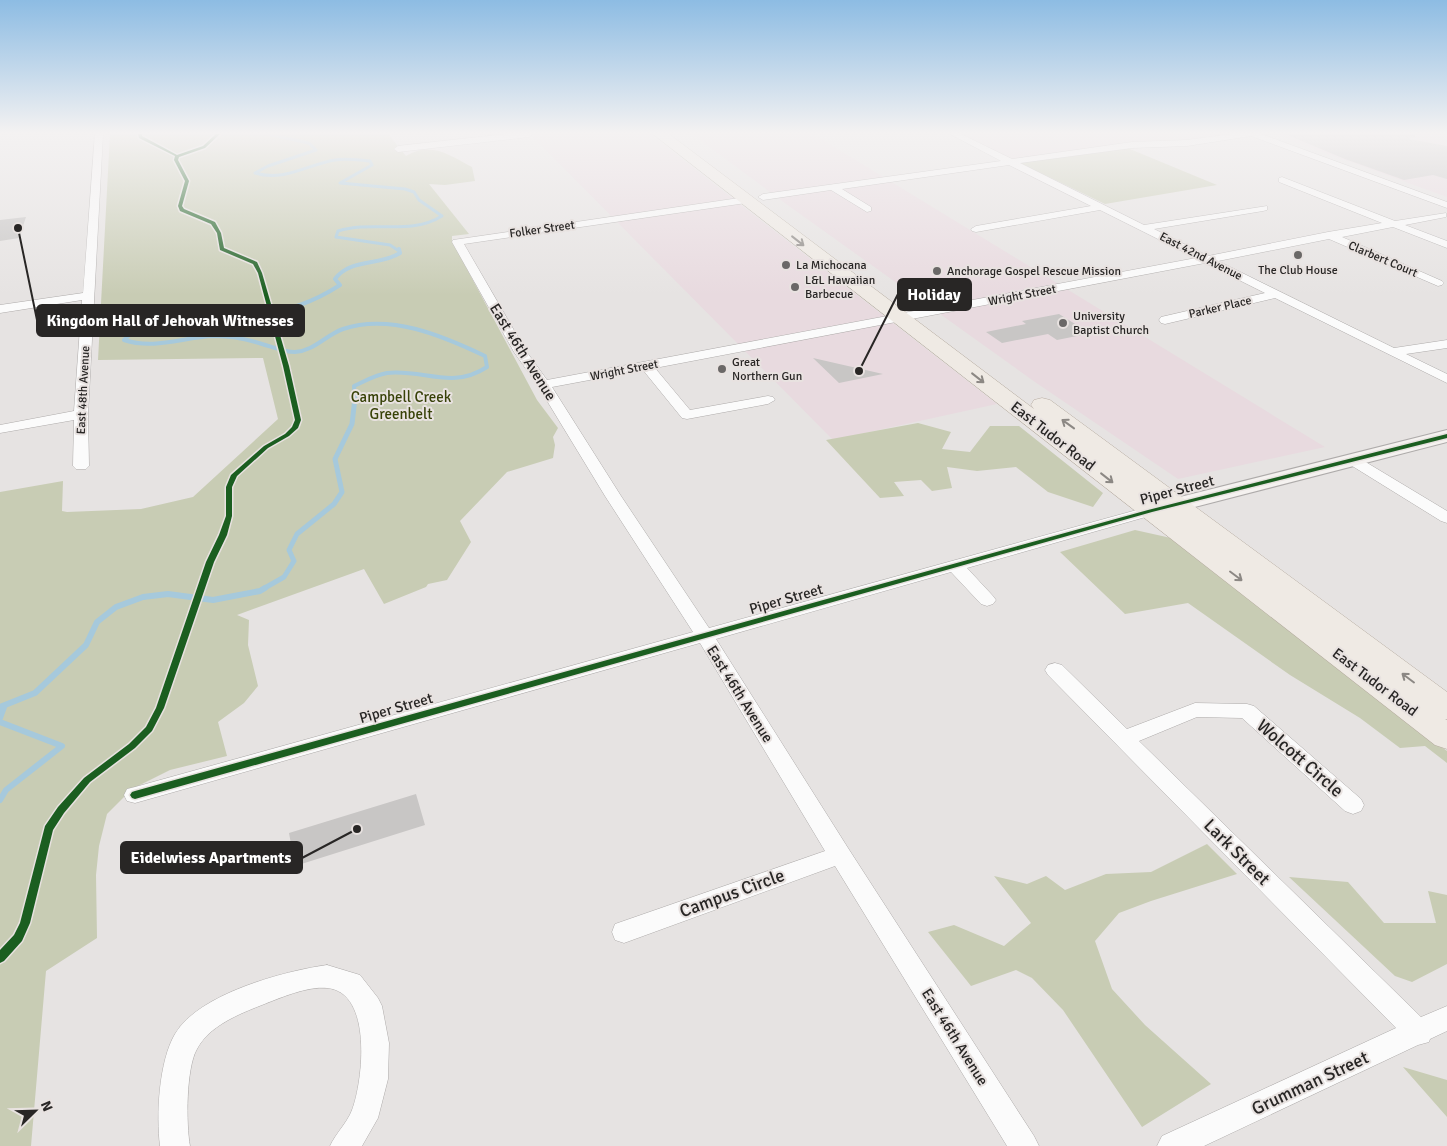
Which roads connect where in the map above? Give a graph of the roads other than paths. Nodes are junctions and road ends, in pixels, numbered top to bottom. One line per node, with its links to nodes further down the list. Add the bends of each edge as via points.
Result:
1 (95, 187): 26 (street, East 48th Avenue)
2 (730, 187): 11 (main road, East Tudor Road)
3 (737, 187): 10 (main road, via 750,195)
4 (751, 187): 10 (main road, East Tudor Road)
5 (830, 187): 10 (street)
6 (833, 187): 14 (street)
7 (1061, 187): 12 (street, East 42nd Avenue)
8 (1301, 187): 17 (street)
9 (1387, 187): 15 (street)
10 (763, 197): 16 (main road, East Tudor Road)
11 (746, 200): 16 (main road, via 757,201 775,213); 21 (street, Folker Street); 28 (main road, East Tudor Road, one-way to 28)
12 (1101, 207): 18 (street, East 42nd Avenue); 19 (street)
13 (1263, 208): 18 (street)
14 (867, 209)
15 (1444, 210): 17 (street, Wright Street)
16 (785, 214): 28 (main road, East Tudor Road)
17 (1392, 224): 20 (street, Wright Street); 22 (street)
18 (1143, 228): 23 (street, East 42nd Avenue)
19 (976, 229)
20 (1328, 235): 23 (street, Wright Street); 24 (street, Clarbert Court)
21 (457, 242): 34 (street, East 46th Avenue, via 520,352)
22 (1447, 244)
23 (1207, 259): 25 (street, East 42nd Avenue); 28 (street, Wright Street)
24 (1438, 283)
25 (1276, 294): 29 (street, Parker Place); 31 (street, East 42nd Avenue)
26 (88, 296): 27 (street); 36 (street, East 48th Avenue)
27 (0, 309)
28 (910, 316): 32 (street, Wright Street); 41 (main road, East Tudor Road, one-way to 28); 42 (main road, East Tudor Road, one-way to 42)
29 (1165, 320)
30 (1447, 344): 31 (street)
31 (1392, 352): 33 (street, East 42nd Avenue)
32 (646, 365): 34 (street, Wright Street); 35 (street, via 687,416)
33 (1447, 379)
34 (544, 385): 46 (street, East 46th Avenue)
35 (768, 400)
36 (81, 414): 37 (street); 40 (street, East 48th Avenue)
37 (0, 429)
38 (1447, 436): 39 (street, Piper Street)
39 (1354, 461): 41 (street, Piper Street); 43 (street)
40 (81, 466)
41 (1177, 504): 42 (street, Piper Street); 48 (main road, East Tudor Road, one-way to 41)
42 (1150, 511): 44 (street, Piper Street); 49 (main road, East Tudor Road, one-way to 49)
43 (1447, 518)
44 (955, 566): 45 (street); 46 (street, Piper Street)
45 (987, 600)
46 (705, 636): 51 (street, Piper Street); 53 (street, East 46th Avenue)
47 (1056, 670): 50 (street, Lark Street)
48 (1447, 708)
49 (1447, 737)
50 (1123, 739): 52 (street, Wolcott Circle, via 1195,710 1247,711); 56 (street, Lark Street)
51 (135, 795)
52 (1353, 805)
53 (840, 855): 54 (street, Campus Circle); 59 (street, East 46th Avenue)
54 (624, 932)
55 (1447, 1018): 56 (street, Grumman Street)
56 (1419, 1033): 60 (street, Grumman Street)
57 (175, 1146): 58 (street, via 176,1073 185,1042 191,1035 204,1021 230,1005 296,981 327,976 351,983 369,1006 374,1043 374,1079 364,1118)
58 (345, 1146)
59 (1024, 1146)
60 (1172, 1146)

